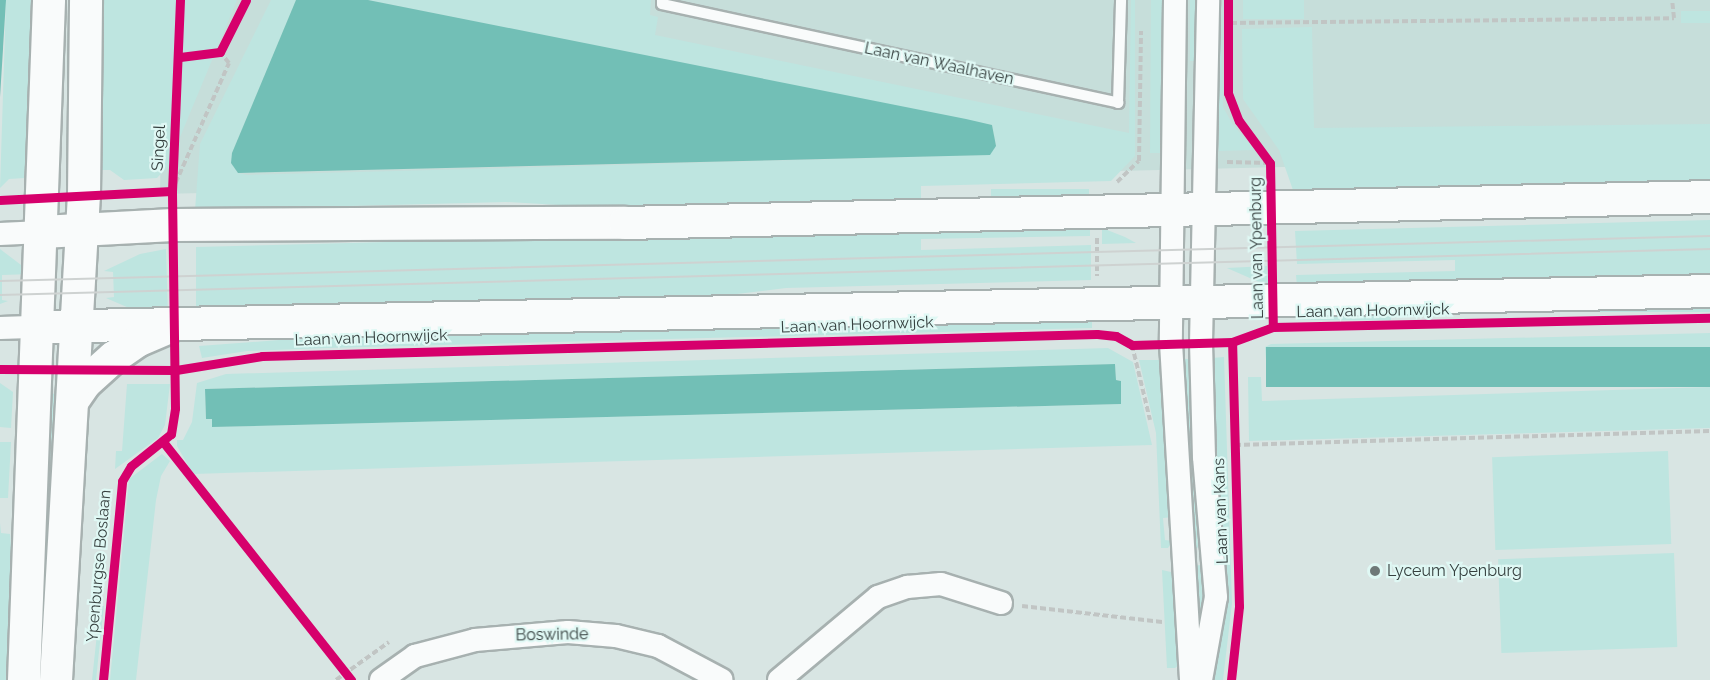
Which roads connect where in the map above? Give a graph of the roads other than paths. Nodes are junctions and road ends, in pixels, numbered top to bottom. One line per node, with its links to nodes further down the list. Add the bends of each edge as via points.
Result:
1 (49, 0): 11 (main road)
2 (86, 0): 10 (main road)
3 (662, 0): 4 (lane, Laan van Waalhaven, via 662,4 1118,103)
4 (1121, 0)
5 (1175, 0): 8 (street)
6 (1208, 0): 9 (street)
7 (1710, 197): 9 (main road)
8 (1174, 207): 9 (main road); 10 (main road, via 625,223 173,225); 14 (street)
9 (1204, 207): 14 (street)
10 (83, 230): 11 (main road); 15 (main road)
11 (42, 232): 12 (street); 17 (main road)
12 (0, 234)
13 (1710, 291): 14 (main road, Laan van Hoornwijck)
14 (1187, 303): 16 (main road, Laan van Hoornwijck); 26 (street, via 1171,343); 27 (street, Laan van Kans, via 1216,597)
15 (77, 325): 16 (main road, Laan van Hoornwijck); 17 (main road, Laan van Hoornwijck); 19 (main road, Ypenburgse Boslaan)
16 (174, 326): 19 (main road, via 137,341 113,358 85,383)
17 (38, 327): 18 (street, Laan van Hoornwijck); 21 (main road)
18 (0, 328)
19 (74, 399): 22 (main road, Ypenburgse Boslaan)
20 (1001, 603): 25 (street, via 941,584 908,587 878,597)
21 (24, 680)
22 (56, 680)
23 (381, 680): 24 (street, Boswinde, via 415,656 455,645 527,633 568,632 616,636 658,646)
24 (722, 680)
25 (779, 680)
26 (1191, 680)
27 (1202, 680)

